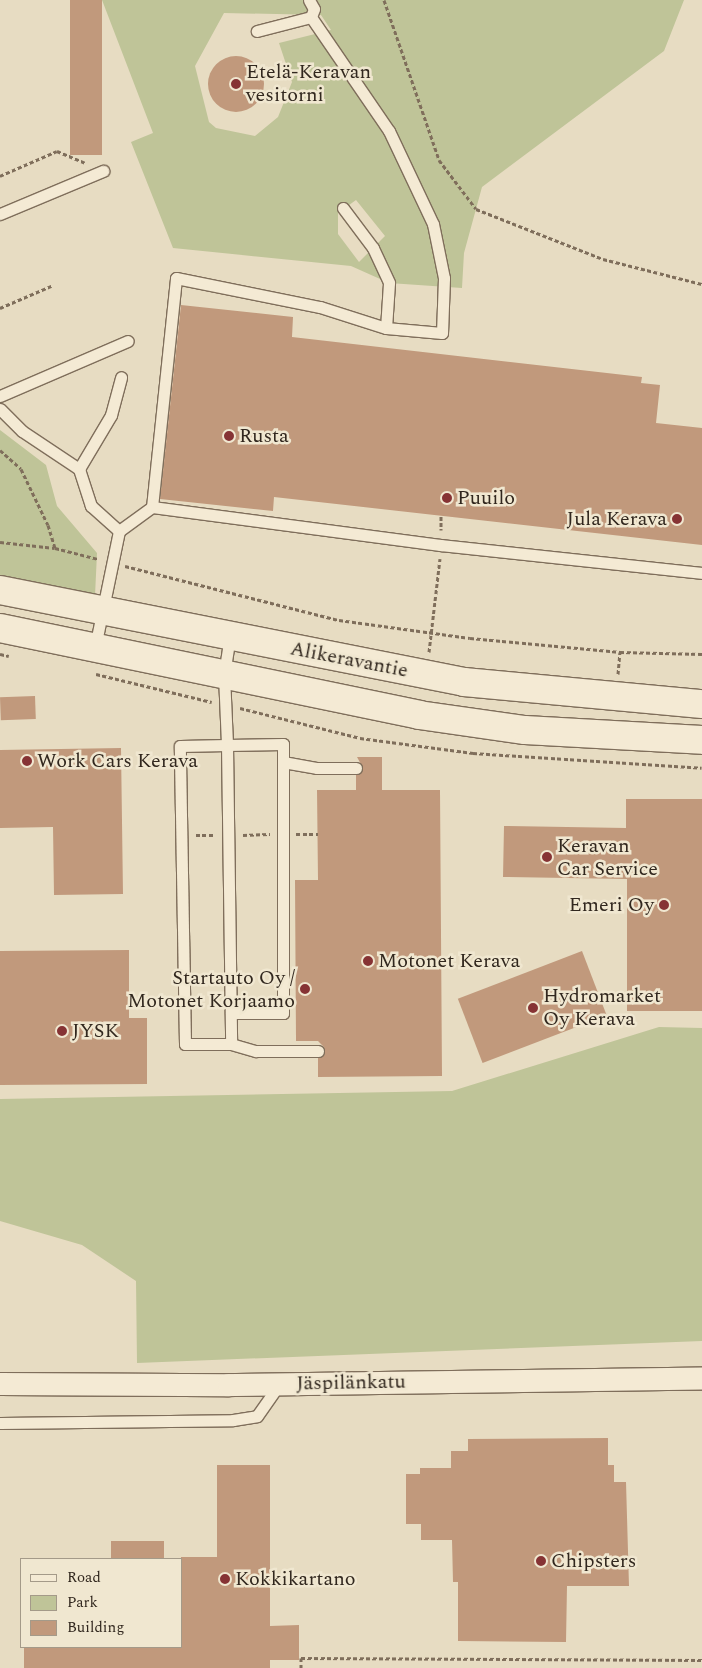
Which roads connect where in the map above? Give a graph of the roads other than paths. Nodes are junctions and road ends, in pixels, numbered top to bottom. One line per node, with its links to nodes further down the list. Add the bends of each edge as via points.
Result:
1 (310, 0): 2 (lane, via 314,10)
2 (311, 17): 3 (lane); 7 (lane, via 389,131 433,224 444,278 442,333)
3 (257, 31)
4 (103, 171): 6 (lane)
5 (343, 208): 7 (lane, via 373,248 389,283)
6 (0, 214)
7 (386, 328): 13 (lane, via 320,307 176,278)
8 (128, 341): 10 (lane)
9 (121, 377): 12 (lane, via 111,415)
10 (0, 396)
11 (0, 409): 12 (lane, via 22,431)
12 (79, 469): 14 (lane, via 91,506)
13 (152, 507): 14 (lane); 15 (lane, via 442,545)
14 (119, 531): 17 (lane)
15 (702, 573)
16 (0, 590): 17 (street, Alikeravantie)
17 (102, 608): 19 (street, Alikeravantie); 20 (lane)
18 (0, 628): 20 (street, Alikeravantie)
19 (230, 634): 21 (lane); 22 (street, Alikeravantie, via 427,676 590,696)
20 (95, 647): 21 (street, Alikeravantie)
21 (224, 675): 23 (street, Alikeravantie, via 419,715 525,730); 24 (lane)
22 (702, 704)
23 (702, 740)
24 (227, 745): 25 (lane, via 283,744); 27 (lane); 28 (lane, via 180,746 185,1044)
25 (283, 762): 26 (lane, via 317,768); 27 (lane, via 283,1013)
26 (356, 768)
27 (231, 1013): 28 (lane)
28 (231, 1044): 29 (lane, via 256,1052)
29 (318, 1051)
30 (702, 1378): 32 (street, Jäspilänkatu)
31 (0, 1384): 32 (street, Jäspilänkatu)
32 (279, 1384): 33 (lane, via 257,1416 233,1420)
33 (0, 1423)

